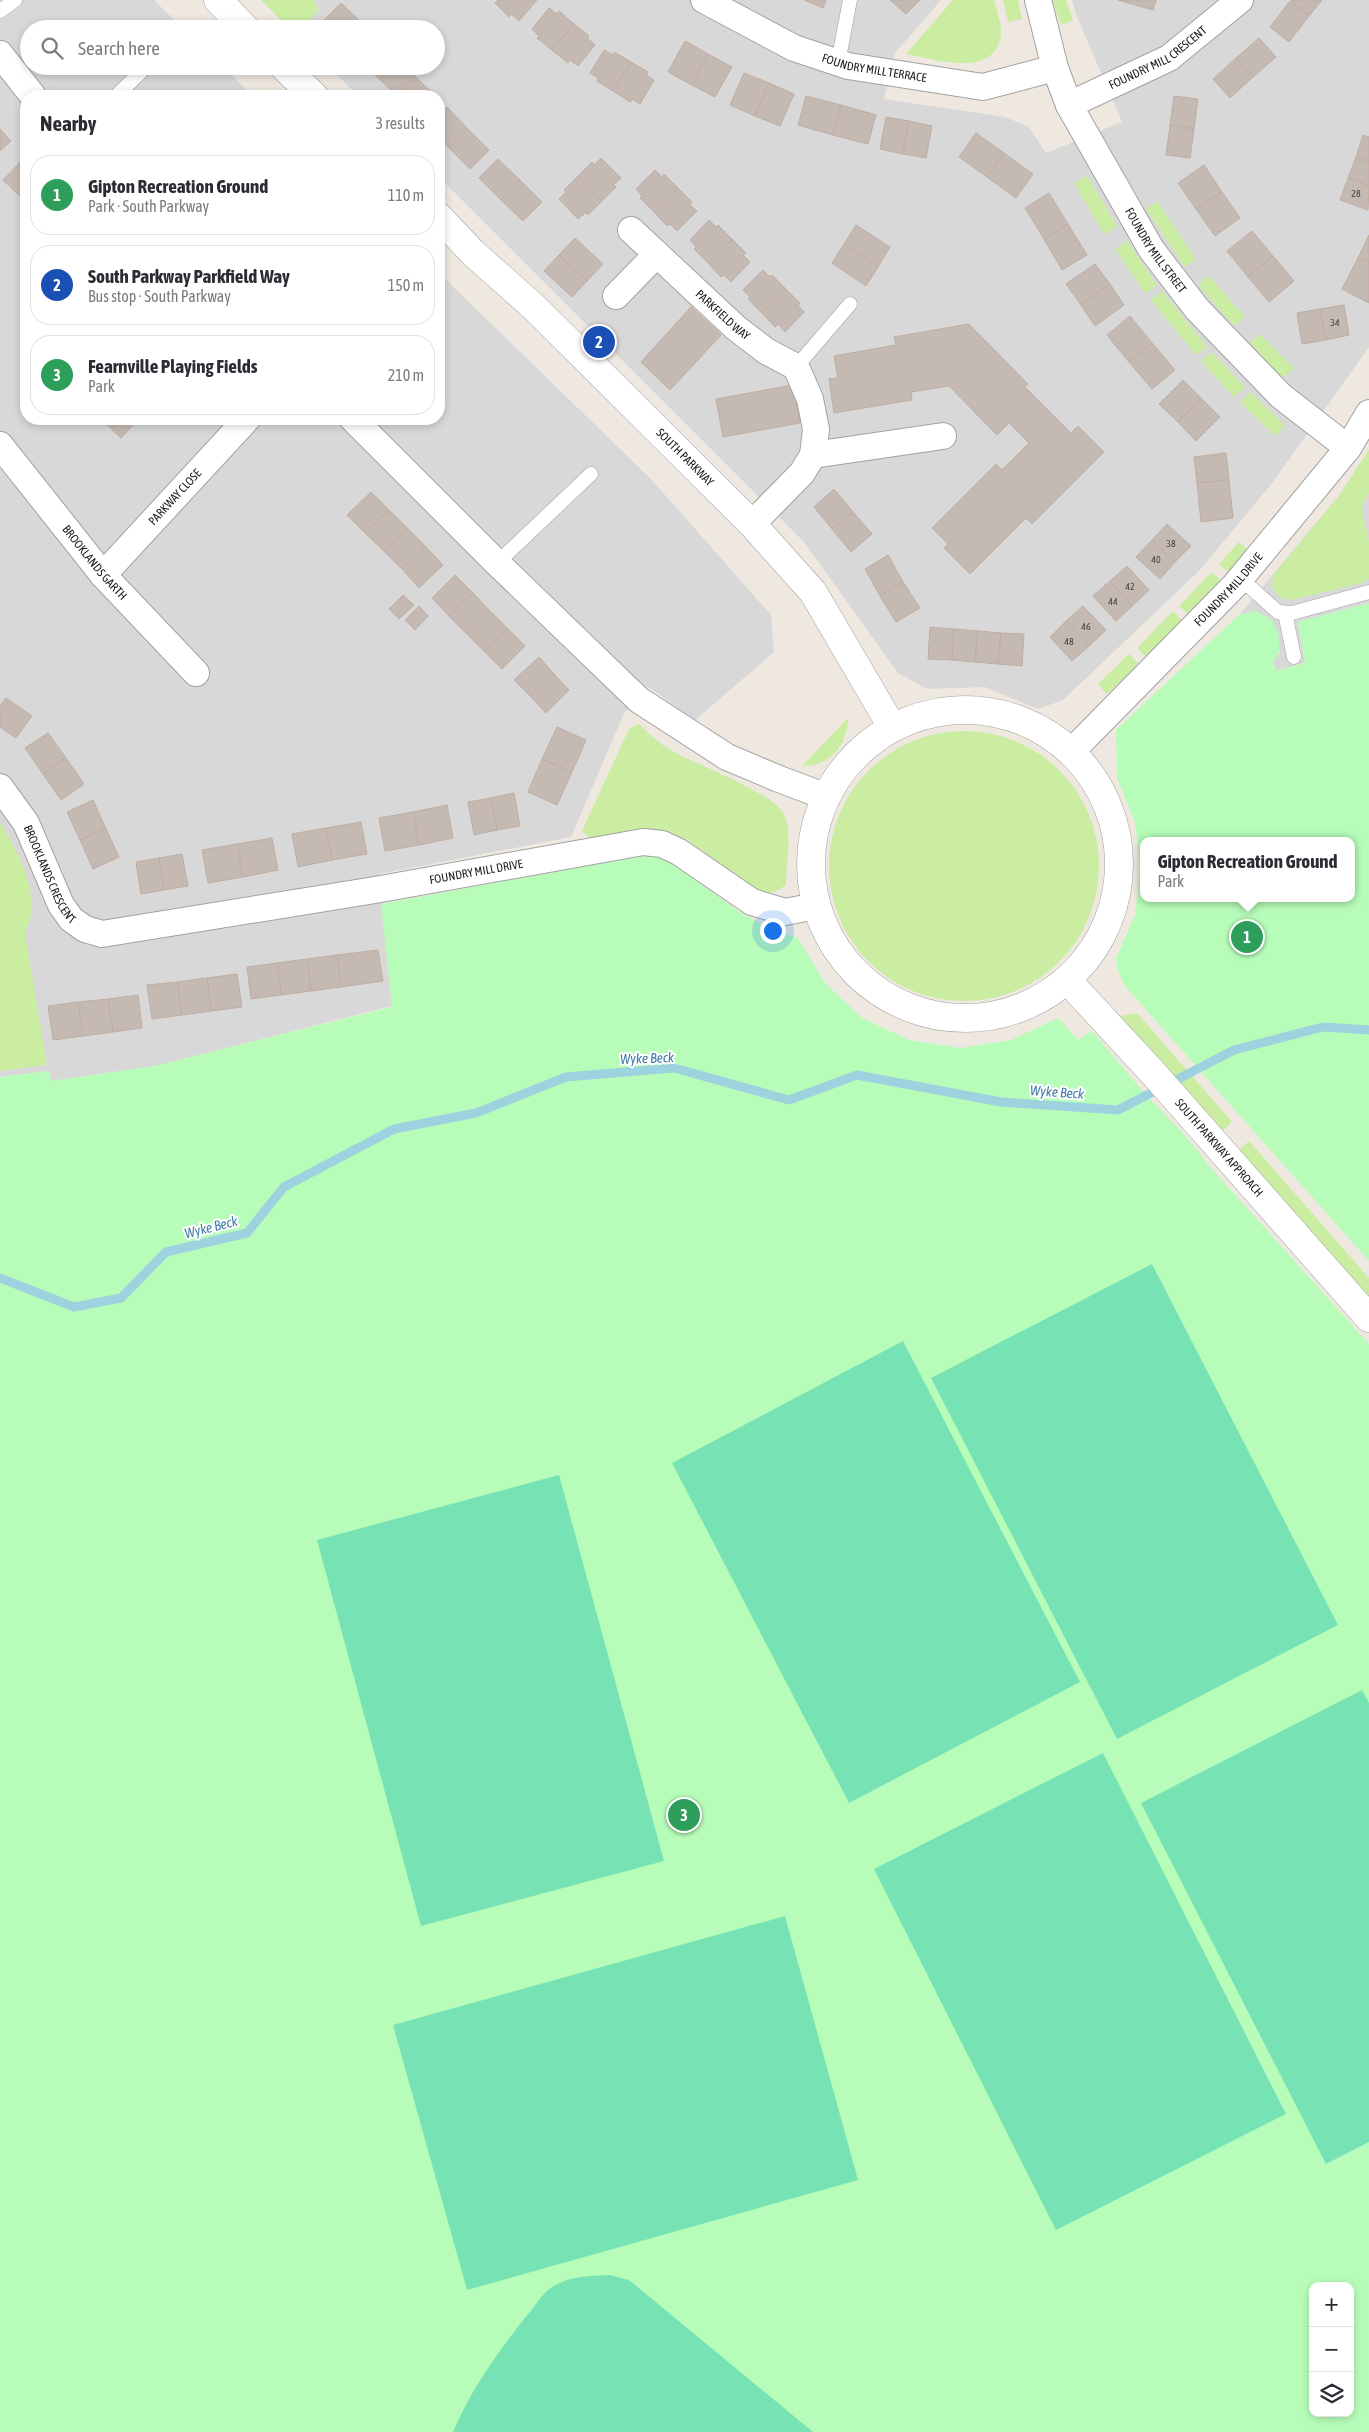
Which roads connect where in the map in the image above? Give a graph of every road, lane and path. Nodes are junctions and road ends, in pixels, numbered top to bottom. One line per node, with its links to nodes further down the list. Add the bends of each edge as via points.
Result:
1 (15, 0): 7 (lane)
2 (218, 0): 8 (street)
3 (704, 0): 10 (street, FOUNDRY MILL TERRACE, via 794,48)
4 (850, 0): 10 (lane)
5 (1038, 0): 11 (street, FOUNDRY MILL STREET)
6 (1240, 0): 17 (street, FOUNDRY MILL CRESCENT, via 1170,58)
7 (0, 11)
8 (237, 20)
9 (0, 54): 14 (street)
10 (838, 63): 11 (street, FOUNDRY MILL TERRACE, via 983,87)
11 (1055, 68): 17 (street, FOUNDRY MILL STREET)
12 (138, 75): 15 (lane)
13 (292, 75): 16 (street)
14 (28, 90)
15 (122, 90)
16 (308, 90)
17 (1069, 105): 29 (street, FOUNDRY MILL STREET, via 1151,248 1197,309 1281,396)
18 (445, 223): 32 (street, SOUTH PARKWAY)
19 (631, 230): 20 (street, PARKFIELD WAY)
20 (656, 255): 21 (street); 23 (street, PARKFIELD WAY, via 736,328)
21 (616, 296)
22 (850, 304): 23 (lane)
23 (796, 367): 30 (street, via 810,399 816,429)
24 (1369, 413): 29 (street, FOUNDRY MILL DRIVE)
25 (241, 425): 34 (street, PARKWAY CLOSE)
26 (358, 425): 33 (street)
27 (943, 436): 30 (street)
28 (0, 445): 34 (street, BROOKLANDS GARTH)
29 (1348, 448): 35 (street, FOUNDRY MILL DRIVE)
30 (813, 455): 32 (street, via 802,473)
31 (591, 474): 33 (lane)
32 (752, 524): 40 (street, SOUTH PARKWAY, via 813,592)
33 (496, 563): 43 (street, via 639,700 727,756 779,780)
34 (103, 575): 39 (street, BROOKLANDS GARTH)
35 (1240, 578): 37 (lane, via 1278,612); 41 (street, FOUNDRY MILL DRIVE)
36 (1369, 592): 37 (lane)
37 (1284, 613): 38 (lane)
38 (1294, 657)
39 (196, 674)
40 (892, 727): 41 (street, via 937,712 985,710 1013,716 1039,727); 43 (street, via 855,756)
41 (1072, 751): 46 (street, via 1103,792 1119,841 1118,893 1100,941)
42 (0, 787): 45 (street, BROOKLANDS CRESCENT, via 26,823 70,919 85,929 102,934)
43 (827, 796): 44 (street, via 813,840 812,877)
44 (816, 906): 45 (street, FOUNDRY MILL DRIVE, via 785,912 752,902 679,852 662,844 644,842); 46 (street, via 825,928 852,968 889,998 933,1015 990,1016 1027,1006)
45 (119, 933)
46 (1068, 981): 47 (street, SOUTH PARKWAY APPROACH)
47 (1369, 1318)

